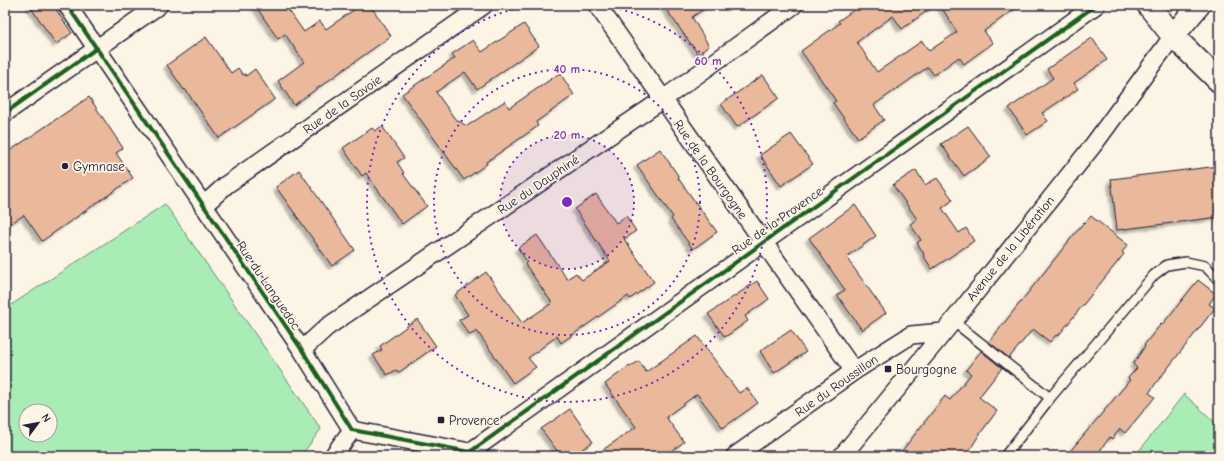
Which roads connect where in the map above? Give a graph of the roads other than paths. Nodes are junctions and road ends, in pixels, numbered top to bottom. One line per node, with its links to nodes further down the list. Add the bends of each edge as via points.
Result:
1 (67, 5): 10 (street, Rue du Languedoc)
2 (159, 5): 10 (street)
3 (484, 5): 14 (street, Rue de la Savoie, via 226,185)
4 (597, 5): 12 (street, Rue de la Bourgogne)
5 (794, 5): 12 (street, Rue du Dauphiné)
6 (1096, 5): 15 (street, Rue de la Provence)
7 (1148, 5): 9 (main road)
8 (1199, 5): 9 (main road)
9 (1173, 36): 11 (main road); 17 (street, Avenue de la Libération, via 1094,144)
10 (97, 48): 13 (street); 14 (street, Rue du Languedoc)
11 (1219, 81)
12 (662, 100): 15 (street, Rue de la Bourgogne); 18 (street, Rue du Dauphiné, via 328,327)
13 (5, 113)
14 (203, 206): 18 (street, Rue du Languedoc)
15 (762, 242): 19 (street, Rue de la Bourgogne); 22 (street, Rue de la Provence)
16 (1219, 280): 20 (lane, via 1205,266 1186,262 1167,266 1154,275)
17 (948, 326): 19 (street, Rue du Roussillon, via 911,335); 20 (lane); 25 (street, Avenue de la Libération)
18 (302, 350): 21 (street, Rue du Languedoc)
19 (854, 371): 24 (street, Rue du Roussillon)
20 (1050, 398): 26 (lane)
21 (352, 430): 22 (street); 23 (street)
22 (472, 454)
23 (333, 456)
24 (735, 456)
25 (842, 456)
26 (1005, 456)

